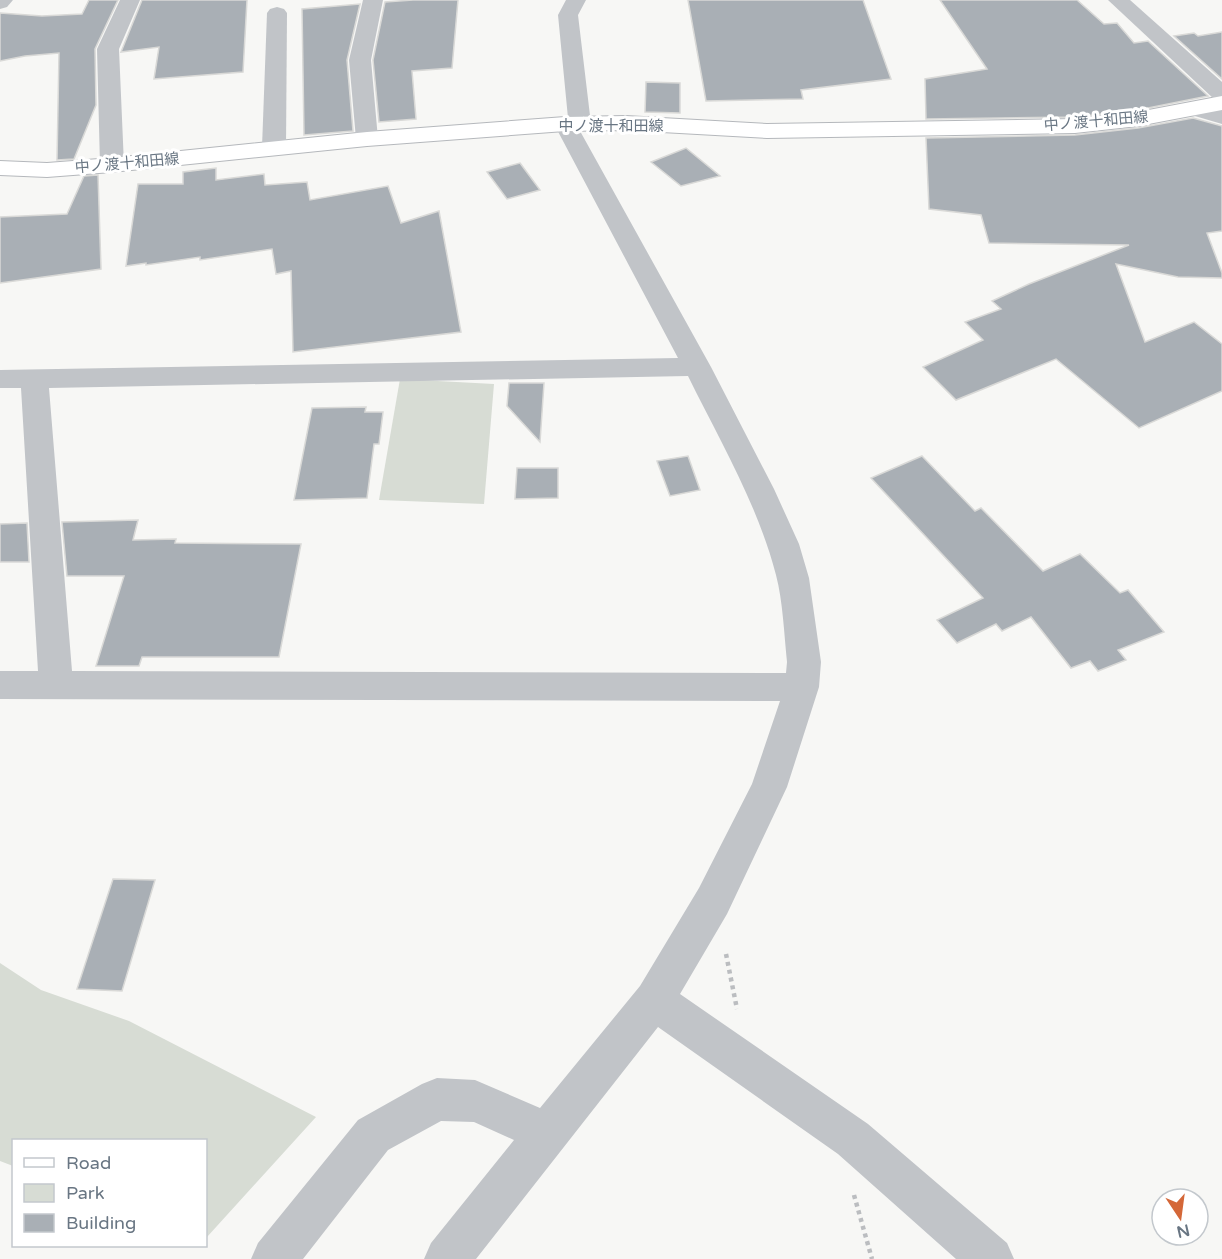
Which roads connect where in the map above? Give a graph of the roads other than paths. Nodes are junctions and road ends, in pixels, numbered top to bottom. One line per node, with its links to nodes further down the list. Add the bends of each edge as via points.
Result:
1 (130, 0): 13 (street, via 108,49)
2 (373, 0): 11 (street, via 360,60)
3 (576, 0): 10 (street, via 568,15)
4 (1118, 0): 6 (street)
5 (277, 13): 12 (street)
6 (1222, 94)
7 (1222, 104): 8 (main road, 中ノ渡十和田線)
8 (1196, 110): 9 (street); 10 (main road, 中ノ渡十和田線, via 1039,127 767,132 626,123)
9 (1222, 117)
10 (573, 124): 11 (main road, 中ノ渡十和田線); 15 (street)
11 (366, 139): 12 (main road, 中ノ渡十和田線)
12 (274, 147): 13 (main road, 中ノ渡十和田線)
13 (112, 165): 14 (main road, 中ノ渡十和田線, via 47,170)
14 (0, 168)
15 (697, 367): 16 (street); 20 (street, via 783,544 793,578 804,662)
16 (34, 378): 17 (street); 19 (street)
17 (0, 379)
18 (0, 684): 19 (street)
19 (56, 685): 20 (street)
20 (802, 687): 21 (street, via 769,787 712,901)
21 (654, 1000): 22 (street); 25 (street, via 853,1138)
22 (547, 1133): 23 (street, via 475,1101 437,1099 373,1135); 24 (street)
23 (274, 1259)
24 (447, 1259)
25 (991, 1259)

